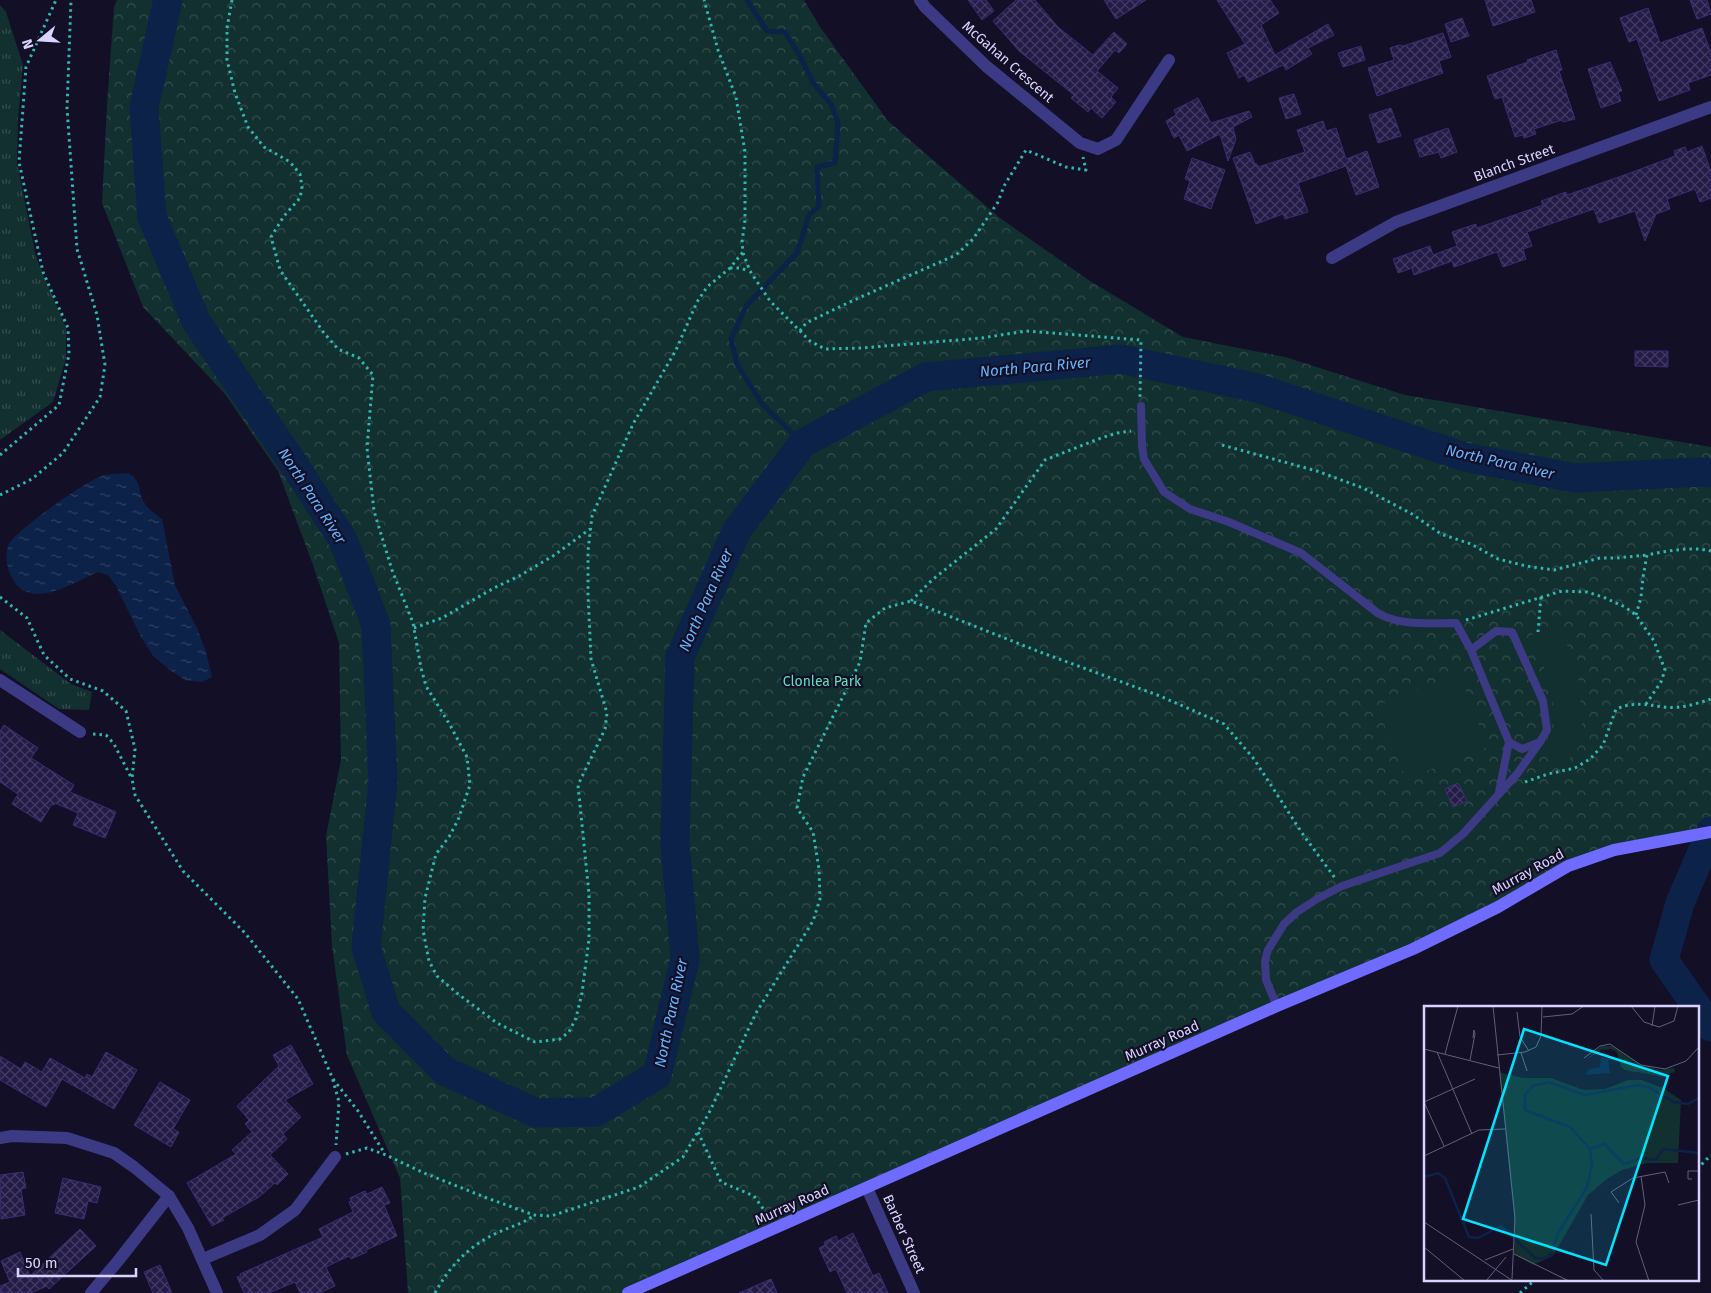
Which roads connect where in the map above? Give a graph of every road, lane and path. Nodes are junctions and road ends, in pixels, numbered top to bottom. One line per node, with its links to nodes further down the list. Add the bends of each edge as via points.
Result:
1 (56, 0): 17 (path, via 26,66 19,162 43,272 68,328 69,354 59,405)
2 (71, 0): 18 (path, via 68,108 77,249 97,315 105,365 100,397 63,453 32,479)
3 (232, 0): 27 (path, via 227,28 228,60 235,93 248,127 264,147 290,162 300,174 300,198 271,237 280,270 338,349 359,358 373,375 366,448 374,511)
4 (704, 0): 9 (path, via 736,97 745,152)
5 (920, 0): 8 (street, McGahan Crescent, via 986,66)
6 (1169, 60): 8 (street, via 1116,140 1098,150)
7 (1711, 107): 10 (street, Blanch Street, via 1396,222)
8 (1080, 143): 13 (path, via 1086,170 1066,167 1026,150 986,220 956,255 806,323)
9 (743, 252): 11 (path); 12 (path)
10 (1332, 258)
11 (730, 268): 12 (path); 19 (path, via 707,287 697,302 676,350 633,424 592,516)
12 (750, 271): 13 (path, via 770,301)
13 (800, 332): 14 (path, via 826,349 982,338 1026,330 1141,340)
14 (1141, 406): 15 (lane)
15 (1141, 431): 24 (path, via 1117,433 1045,460 996,529); 26 (lane, via 1144,459 1153,475 1164,492 1190,509 1301,553 1379,614 1392,620)
16 (1222, 445): 21 (path, via 1317,471 1364,488 1441,534 1471,544 1498,559 1554,570 1600,558)
17 (0, 455)
18 (0, 495)
19 (590, 529): 27 (path, via 519,576 442,618); 27 (path, via 591,659 607,713 605,729 578,785 589,894 589,939 576,1018 569,1032 560,1039 535,1042 497,1023 437,976 429,961 423,930 425,898 436,854 458,820 470,785 467,758 426,686)
20 (1711, 551): 21 (path, via 1683,550)
21 (1646, 555): 25 (path, via 1642,597)
22 (1541, 596): 25 (path, via 1562,591 1587,592 1625,607); 26 (path); 28 (path)
23 (0, 597): 36 (path, via 27,618 44,655 70,678 103,691 126,711 135,749)
24 (911, 601): 40 (path, via 1160,696 1224,724 1254,759 1304,836); 43 (path, via 885,608 866,623 860,662 802,777 797,808 813,832 820,899 813,921 756,1013)
25 (1636, 615): 32 (path, via 1654,641 1665,670)
26 (1456, 623): 29 (lane)
27 (414, 628)
28 (1538, 632)
29 (1471, 650): 34 (lane); 35 (lane, via 1496,631 1512,632 1543,701 1547,730)
30 (0, 680): 33 (street)
31 (1711, 699): 32 (path, via 1679,708)
32 (1646, 704): 37 (path, via 1616,709 1603,745 1590,759 1575,768)
33 (80, 732): 36 (path, via 106,735)
34 (1509, 742): 35 (lane, via 1522,749); 38 (lane)
35 (1540, 742): 38 (lane, via 1517,774)
36 (132, 779): 42 (path, via 135,795 183,871 245,933 298,999)
37 (1524, 782)
38 (1499, 792): 40 (lane, via 1463,834 1440,853)
39 (1711, 832): 41 (street, Murray Road, via 1614,850 1568,866 1413,949)
40 (1342, 886): 41 (lane, via 1297,912 1275,937 1268,950 1264,971)
41 (1277, 1006): 49 (street, Murray Road)
42 (332, 1076): 45 (path); 47 (path, via 339,1102)
43 (698, 1131): 51 (path, via 683,1157 639,1187 551,1216); 52 (path, via 721,1182 754,1196)
44 (0, 1138): 50 (street, via 67,1138 114,1152)
45 (386, 1155): 47 (path, via 367,1148); 51 (path, via 424,1173)
46 (1711, 1155): 48 (path)
47 (335, 1157): 53 (street, via 295,1210 260,1235)
48 (1698, 1168)
49 (867, 1188): 52 (street, Murray Road); 59 (street, Barber Street)
50 (168, 1196): 53 (street); 55 (street)
51 (534, 1214): 57 (path, via 524,1223 499,1232 471,1248 451,1268)
52 (777, 1228): 58 (street, Murray Road)
53 (202, 1259): 56 (street)
54 (1535, 1280): 60 (path)
55 (91, 1293)
56 (217, 1293)
57 (435, 1293)
58 (628, 1293)
59 (914, 1293)
60 (1520, 1293)

